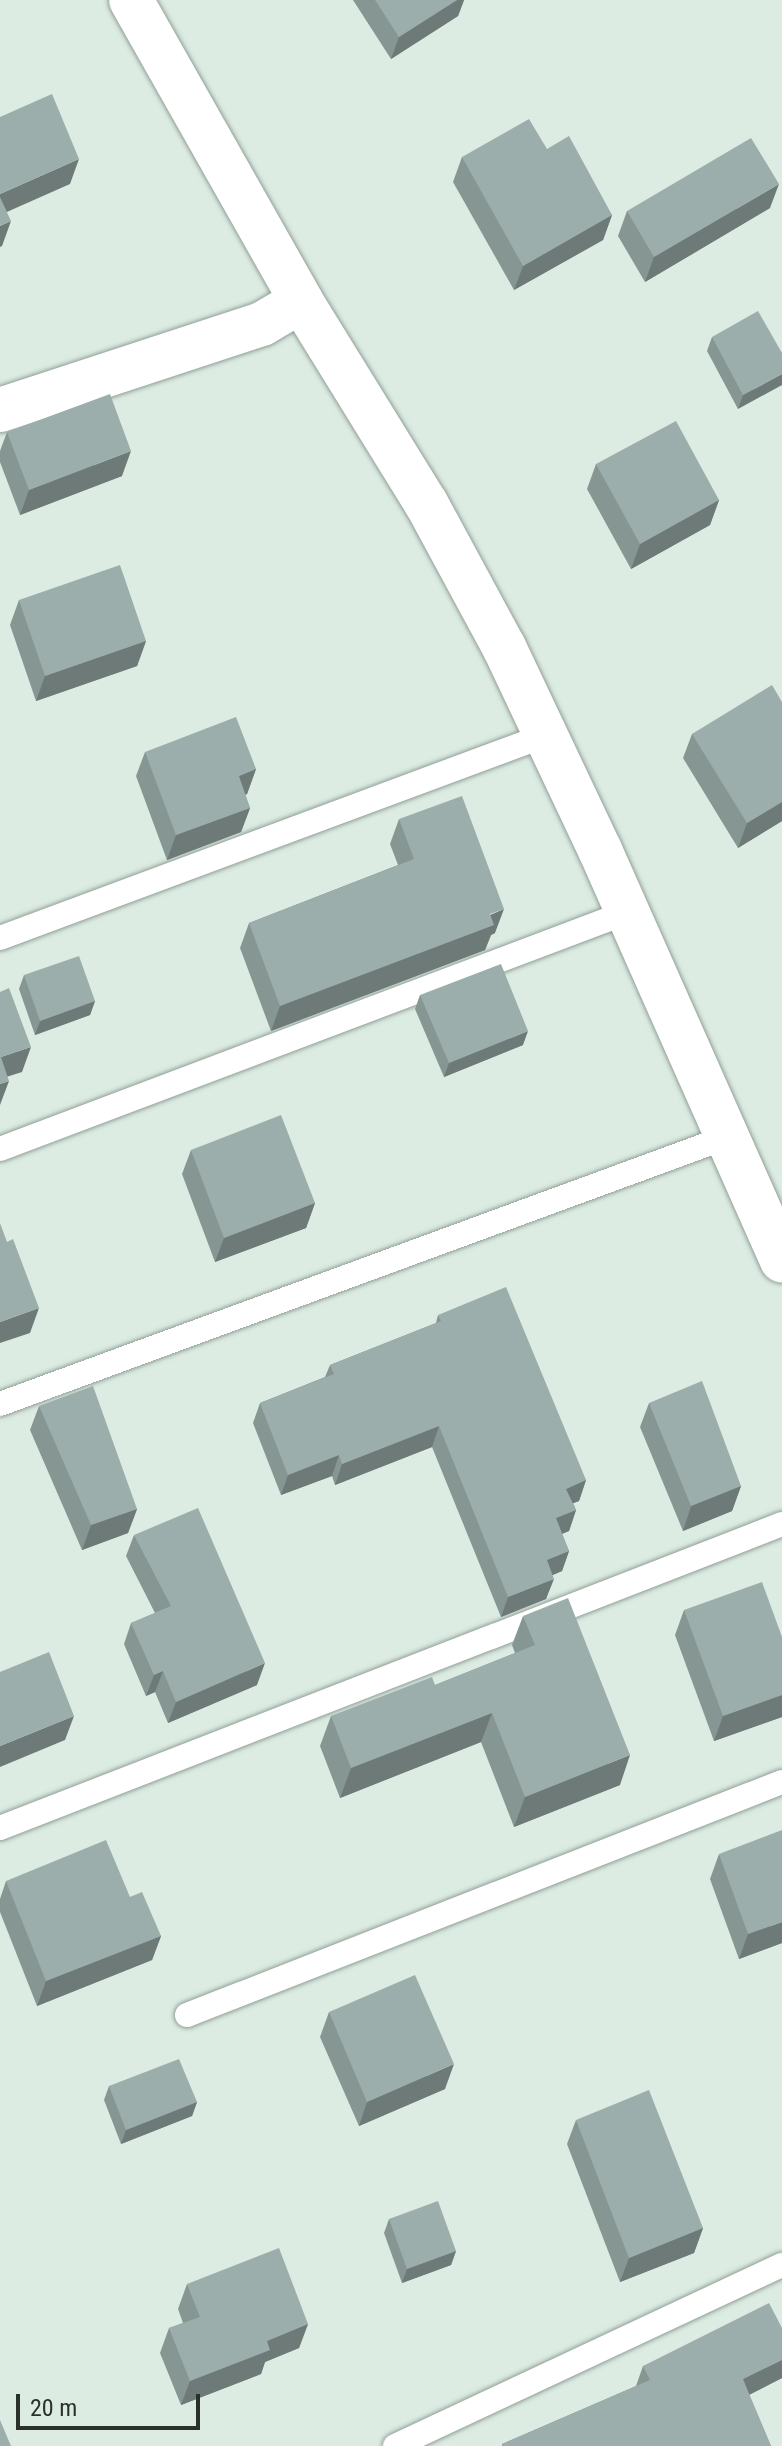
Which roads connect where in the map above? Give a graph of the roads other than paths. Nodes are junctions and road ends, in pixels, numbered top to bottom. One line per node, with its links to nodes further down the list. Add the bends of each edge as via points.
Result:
1 (131, 0): 2 (street)
2 (301, 301): 3 (street, via 262,324); 4 (street, via 426,503)
3 (0, 410)
4 (546, 735): 5 (street); 6 (lane)
5 (628, 912): 7 (street); 8 (lane)
6 (0, 938)
7 (730, 1136): 9 (street); 10 (lane)
8 (0, 1149)
9 (782, 1261)
10 (0, 1404)
11 (782, 1524): 13 (lane)
12 (782, 1782): 14 (lane)
13 (0, 1828)
14 (187, 2015)
15 (782, 2265): 16 (lane)
16 (395, 2446)

